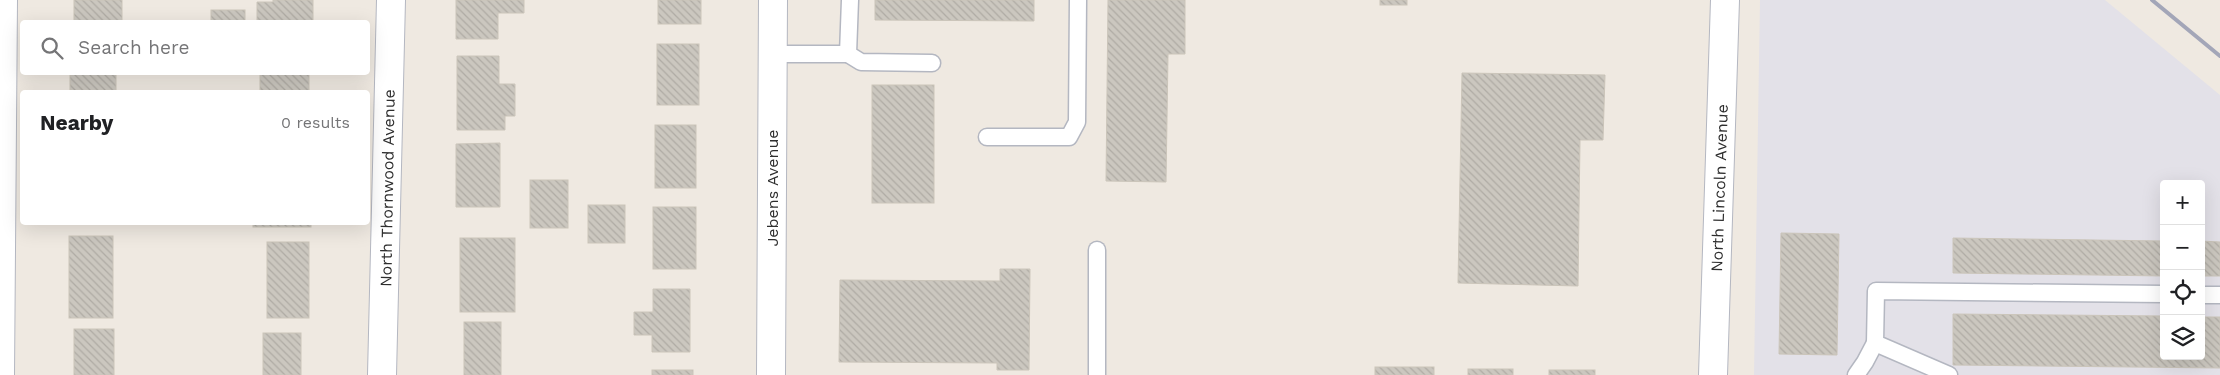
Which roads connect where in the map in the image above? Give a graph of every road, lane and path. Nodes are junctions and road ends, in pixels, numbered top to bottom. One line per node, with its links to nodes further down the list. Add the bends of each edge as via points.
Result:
1 (3, 0): 16 (street)
2 (392, 0): 17 (street, North Thornwood Avenue)
3 (773, 0): 7 (street, Jebens Avenue)
4 (850, 0): 8 (lane)
5 (1078, 0): 10 (lane, via 1077,122 1069,137)
6 (1725, 0): 20 (street, North Lincoln Avenue)
7 (773, 54): 8 (lane); 18 (street, Jebens Avenue)
8 (848, 54): 9 (lane, via 861,62)
9 (932, 63)
10 (987, 137)
11 (1097, 250): 19 (lane)
12 (2160, 294): 15 (lane, via 1876,291)
13 (2205, 295): 14 (lane)
14 (2220, 295)
15 (1875, 343): 21 (lane); 22 (lane)
16 (0, 375)
17 (382, 375)
18 (771, 375)
19 (1097, 375)
20 (1713, 375)
21 (1856, 375)
22 (1950, 375)

